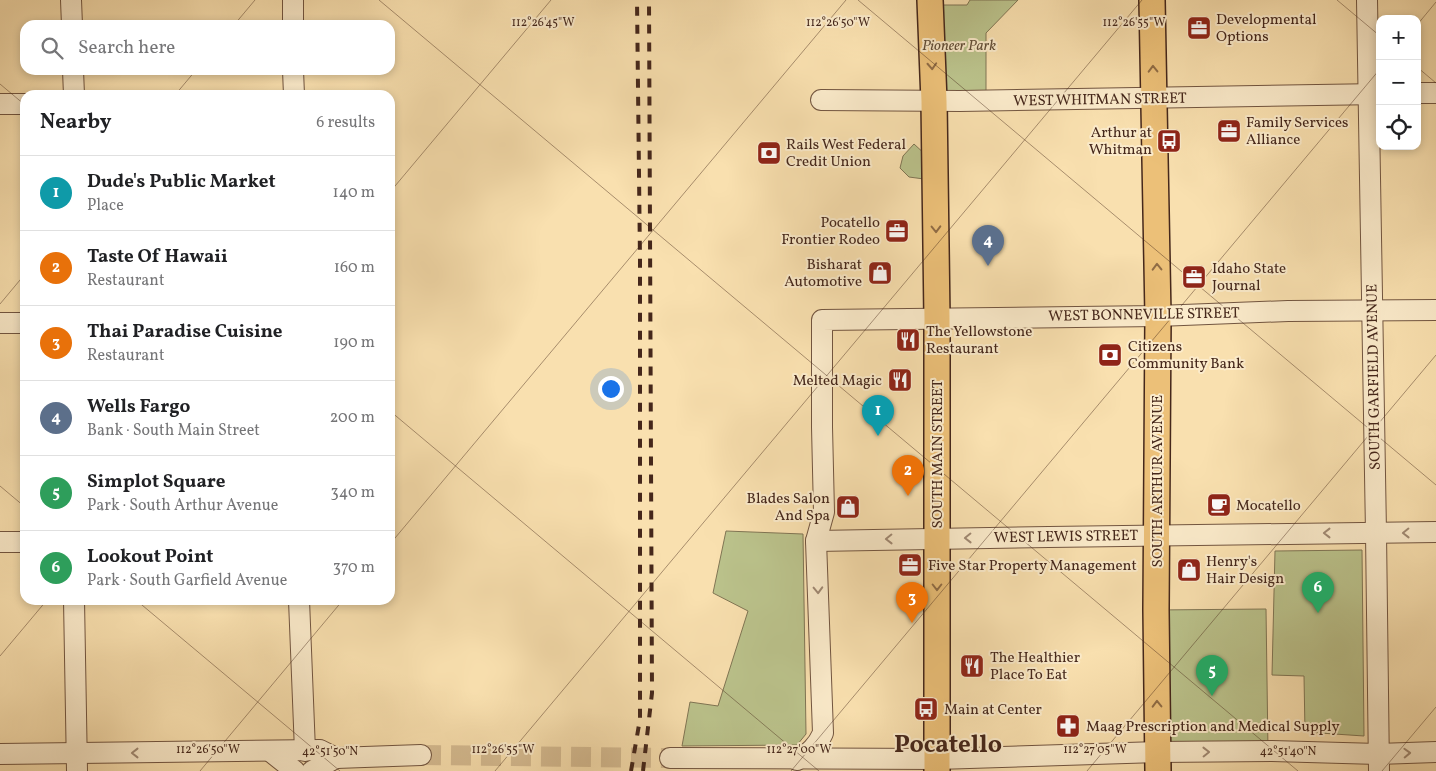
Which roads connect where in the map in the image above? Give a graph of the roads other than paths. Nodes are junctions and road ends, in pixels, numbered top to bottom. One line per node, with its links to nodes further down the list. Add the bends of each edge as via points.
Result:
1 (71, 0): 6 (street)
2 (293, 0): 7 (street)
3 (930, 0): 17 (main road, SOUTH MAIN STREET, one-way to 17)
4 (1152, 0): 15 (main road, SOUTH ARTHUR AVENUE, one-way to 4)
5 (1367, 0): 14 (street, SOUTH GARFIELD AVENUE)
6 (72, 20)
7 (293, 20)
8 (73, 75): 10 (street)
9 (294, 75): 11 (street)
10 (74, 90)
11 (294, 90)
12 (1421, 93): 13 (street)
13 (1436, 93)
14 (1374, 94): 15 (street, WEST WHITMAN STREET); 21 (street, SOUTH GARFIELD AVENUE)
15 (1154, 98): 17 (street, WEST WHITMAN STREET); 22 (main road, SOUTH ARTHUR AVENUE, one-way to 15)
16 (821, 100): 17 (street, WEST WHITMAN STREET)
17 (934, 101): 23 (main road, SOUTH MAIN STREET, one-way to 23)
18 (0, 104): 19 (street)
19 (20, 104)
20 (1436, 310): 21 (street, WEST BONNEVILLE STREET)
21 (1372, 311): 22 (street, WEST BONNEVILLE STREET); 27 (street, SOUTH GARFIELD AVENUE)
22 (1158, 316): 23 (street, WEST BONNEVILLE STREET); 28 (main road, SOUTH ARTHUR AVENUE)
23 (937, 318): 29 (main road, SOUTH MAIN STREET); 30 (street, WEST BONNEVILLE STREET, via 822,320 824,512)
24 (0, 322): 25 (street)
25 (20, 323)
26 (1436, 532): 27 (street, WEST LEWIS STREET, one-way to 27)
27 (1376, 533): 28 (street, WEST LEWIS STREET, one-way to 28); 47 (street, SOUTH GARFIELD AVENUE)
28 (1157, 535): 29 (street, WEST LEWIS STREET, one-way to 29); 46 (main road, SOUTH ARTHUR AVENUE, one-way to 28)
29 (937, 538): 30 (street, WEST LEWIS STREET, one-way to 30); 49 (main road, SOUTH MAIN STREET, one-way to 49)
30 (816, 541): 35 (street, one-way to 35)
31 (0, 542): 32 (street)
32 (20, 542)
33 (74, 605): 45 (street)
34 (299, 605): 36 (street)
35 (823, 733): 43 (street, via 834,749); 44 (street, via 812,750)
36 (305, 751): 37 (street); 41 (street, via 320,750)
37 (271, 752): 45 (street, one-way to 45); 50 (street)
38 (1436, 752): 47 (street, one-way to 38)
39 (0, 754): 45 (street)
40 (421, 755): 41 (street)
41 (336, 758): 51 (street)
42 (670, 758): 44 (street)
43 (855, 759): 48 (street); 49 (street)
44 (797, 760): 48 (street)
45 (76, 762)
46 (1158, 762): 47 (street, one-way to 47, via 1272,751); 49 (street)
47 (1378, 762)
48 (823, 765)
49 (937, 765)
50 (295, 771)
51 (312, 771)

